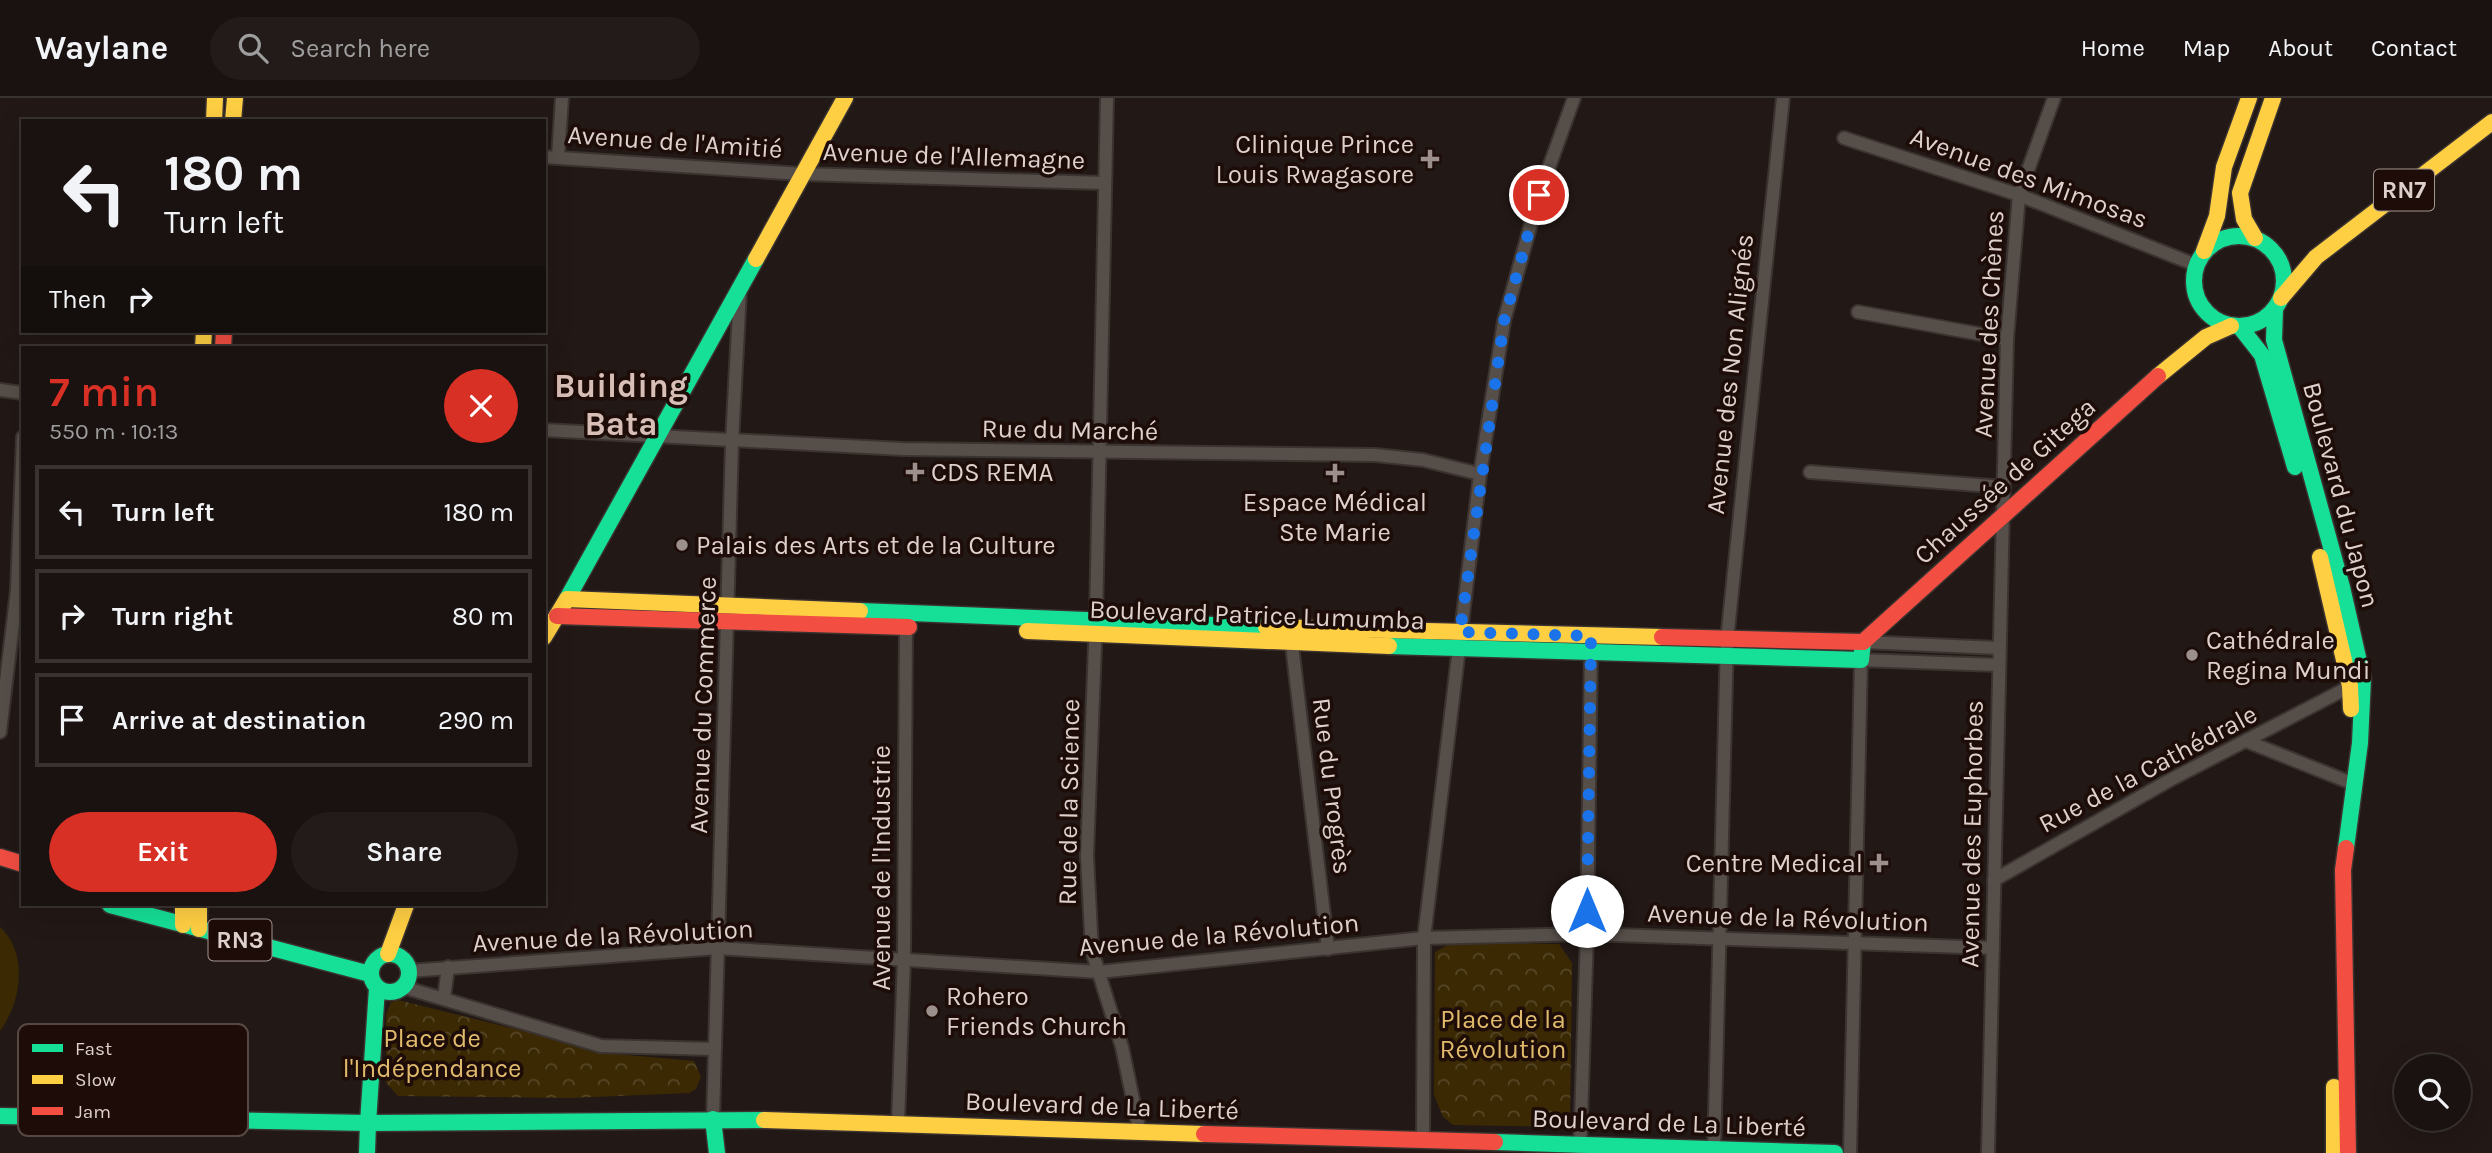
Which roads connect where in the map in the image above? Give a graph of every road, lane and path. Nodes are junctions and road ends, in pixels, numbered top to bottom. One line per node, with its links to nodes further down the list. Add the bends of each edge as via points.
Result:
1 (215, 98): 11 (main road)
2 (234, 98): 12 (main road)
3 (562, 98): 16 (street)
4 (845, 98): 17 (main road)
5 (1107, 98): 18 (street, Rue de la Science)
6 (1574, 98): 38 (street, via 1539,195 1504,321)
7 (1783, 98): 53 (street, Avenue des Non Alignés)
8 (2054, 98): 19 (street, Avenue des Chènes)
9 (2249, 98): 23 (main road, via 2224,167 2217,216)
10 (2273, 98): 20 (main road, via 2240,192 2244,219)
11 (214, 119)
12 (233, 119)
13 (2492, 122): 22 (main road, RN7)
14 (1844, 138): 19 (street, Avenue des Mimosas)
15 (546, 157): 16 (street, Avenue de l'Amitié)
16 (558, 158): 17 (street, Avenue de l'Amitié)
17 (802, 174): 18 (street, Avenue de l'Allemagne); 24 (main road)
18 (1104, 183): 36 (street, Rue de la Science)
19 (2019, 195): 23 (street, Avenue des Mimosas); 29 (street, Avenue des Chènes)
20 (2255, 238): 21 (main road); 23 (main road, via 2221,239)
21 (2277, 256): 22 (main road); 26 (main road, via 2284,277)
22 (2316, 257): 26 (main road, RN7)
23 (2200, 259): 25 (main road, via 2194,289)
24 (740, 291): 34 (main road); 35 (street, Avenue du Commerce)
25 (2198, 301): 28 (main road, via 2212,317); 30 (main road, Chaussée de Gitega, via 2194,327)
26 (2278, 304): 28 (main road, via 2259,322); 39 (main road, Boulevard du Japon, via 2274,340)
27 (1858, 312): 29 (street)
28 (2236, 327): 30 (main road, Chaussée de Gitega, via 2206,337); 39 (main road, Boulevard du Japon, via 2262,355)
29 (2007, 338): 40 (street, Avenue des Chènes)
30 (2180, 356): 42 (main road, Chaussée de Gitega)
31 (0, 390): 32 (street)
32 (21, 393)
33 (546, 430): 34 (street, Rue du Marché)
34 (658, 437): 35 (street, Rue du Marché); 43 (main road)
35 (732, 442): 36 (street, Rue du Marché); 45 (street, Avenue du Commerce)
36 (1100, 454): 38 (street, Rue du Marché, via 1375,455 1423,460); 47 (street, Rue de la Science)
37 (1810, 472): 40 (street)
38 (1480, 474): 50 (street)
39 (2306, 482): 57 (main road, Boulevard du Japon, via 2330,597)
40 (2004, 487): 42 (street, Avenue des Chènes)
41 (21, 488): 58 (street, via 17,590)
42 (2003, 515): 51 (main road, Chaussée de Gitega); 54 (street, Avenue des Euphorbes)
43 (567, 599): 44 (main road); 45 (main road, Boulevard Patrice Lumumba)
44 (557, 615): 45 (main road, Boulevard Patrice Lumumba); 48 (main road)
45 (729, 615): 46 (main road, Boulevard Patrice Lumumba); 75 (street, Avenue du Commerce)
46 (906, 620): 47 (main road, Boulevard Patrice Lumumba); 79 (street, Avenue de l'Industrie)
47 (1096, 626): 49 (main road, Boulevard Patrice Lumumba); 82 (street, Rue de la Science, via 1087,856 1092,951)
48 (546, 634)
49 (1291, 635): 50 (main road, Boulevard Patrice Lumumba); 77 (street, Rue du Progrès)
50 (1459, 640): 52 (main road, Boulevard Patrice Lumumba); 72 (street)
51 (1863, 642): 53 (main road, Boulevard Patrice Lumumba); 54 (street, Boulevard Patrice Lumumba); 55 (main road)
52 (1591, 644): 53 (main road, Boulevard Patrice Lumumba); 71 (street)
53 (1727, 648): 55 (main road, Boulevard Patrice Lumumba); 73 (street, Avenue des Non Alignés)
54 (1998, 648): 56 (street, Avenue des Euphorbes)
55 (1861, 660): 56 (street, Boulevard Patrice Lumumba); 74 (street)
56 (1998, 665): 65 (street, Avenue des Euphorbes)
57 (2356, 683): 59 (street, Rue de la Cathédrale); 60 (main road, Boulevard du Japon)
58 (0, 732)
59 (2246, 741): 60 (street); 65 (street, Rue de la Cathédrale)
60 (2348, 782): 66 (main road, Boulevard du Japon, via 2332,850)
61 (0, 857): 62 (main road)
62 (21, 863)
63 (0, 872): 64 (main road)
64 (21, 877)
65 (1994, 880): 76 (street, Avenue des Euphorbes)
66 (2337, 897): 103 (main road, Boulevard du Japon); 104 (main road, Boulevard du Japon)
67 (117, 906): 70 (main road, RN3)
68 (159, 906): 70 (main road, RN3)
69 (406, 906): 78 (main road)
70 (191, 916): 83 (main road, RN3)
71 (1587, 934): 72 (street, Avenue de la Révolution); 73 (street, Avenue de la Révolution); 96 (street)
72 (1424, 938): 77 (street, Avenue de la Révolution); 94 (street)
73 (1720, 938): 74 (street, Avenue de la Révolution); 97 (street, Avenue des Non Alignés)
74 (1856, 943): 76 (street, Avenue de la Révolution); 101 (street)
75 (718, 948): 79 (street, Avenue de la Révolution); 80 (street, Avenue de la Révolution); 86 (street, Avenue du Commerce)
76 (1993, 948): 102 (street, Avenue des Euphorbes)
77 (1328, 949): 82 (street, Avenue de la Révolution)
78 (388, 954): 81 (main road, via 402,959); 83 (main road)
79 (904, 959): 82 (street, Avenue de la Révolution); 92 (street, Avenue de l'Industrie)
80 (448, 967): 81 (street, Avenue de la Révolution); 85 (street)
81 (409, 971): 84 (main road)
82 (1099, 972): 93 (street, Rue de la Science, via 1122,1047)
83 (373, 975): 84 (main road, RN3, via 393,993); 91 (main road)
84 (403, 987): 85 (street)
85 (444, 998): 86 (street, via 601,1046)
86 (714, 1049): 89 (street, Avenue du Commerce)
87 (0, 1116): 88 (main road, Boulevard de La Liberté)
88 (18, 1116)
89 (713, 1119): 91 (main road, Boulevard de La Liberté); 92 (main road, Boulevard de La Liberté); 99 (main road)
90 (248, 1121): 91 (main road, Boulevard de La Liberté)
91 (368, 1123): 98 (main road)
92 (898, 1123): 93 (main road, Boulevard de La Liberté)
93 (1140, 1133): 94 (main road, Boulevard de La Liberté)
94 (1423, 1141): 95 (main road, Boulevard de La Liberté)
95 (1474, 1148): 96 (main road, Boulevard de La Liberté)
96 (1580, 1149): 97 (main road, Boulevard de La Liberté)
97 (1714, 1150): 100 (main road, Boulevard de La Liberté)
98 (367, 1153)
99 (717, 1153)
100 (1835, 1153)
101 (1850, 1153)
102 (1988, 1153)
103 (2334, 1153)
104 (2348, 1153)

